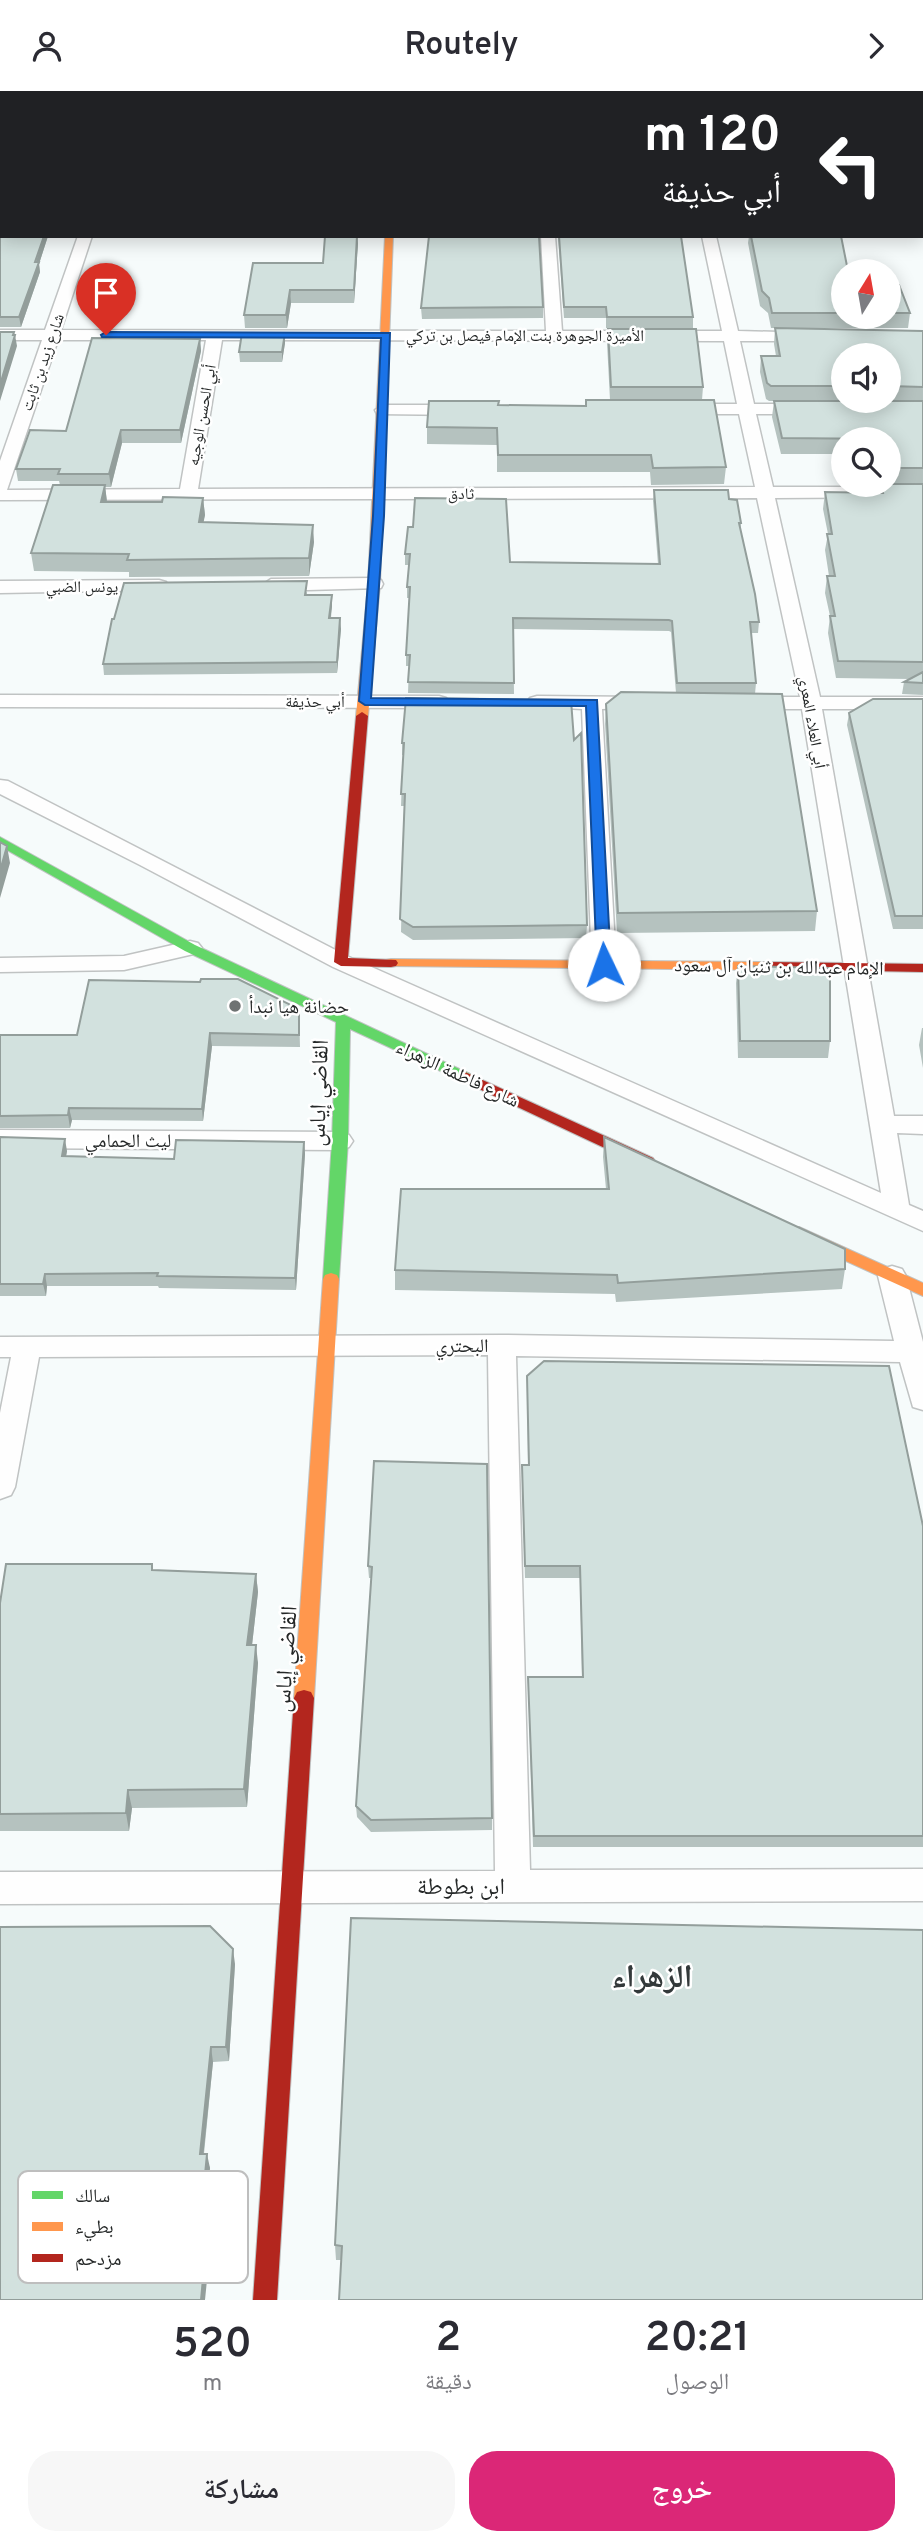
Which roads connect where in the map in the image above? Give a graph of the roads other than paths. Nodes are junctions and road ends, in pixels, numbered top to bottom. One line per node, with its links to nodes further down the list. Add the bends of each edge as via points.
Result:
1 (84, 238): 5 (street, شارع زيد بن ثابت)
2 (389, 238): 8 (street)
3 (548, 238): 9 (street)
4 (709, 238): 10 (street, أبي العلاء المعري)
5 (51, 334): 6 (street, الأميرة الجوهرة بنت الإمام فيصل بن تركي); 7 (street, الأميرة الجوهرة بنت الإمام فيصل بن تركي); 17 (street, شارع زيد بن ثابت)
6 (0, 335)
7 (215, 335): 8 (street, الأميرة الجوهرة بنت الإمام فيصل بن تركي); 22 (street, أبي الحسن الوجيه)
8 (386, 335): 9 (street, الأميرة الجوهرة بنت الإمام فيصل بن تركي); 15 (street)
9 (554, 335): 10 (street, الأميرة الجوهرة بنت الإمام فيصل بن تركي)
10 (730, 336): 11 (street, الأميرة الجوهرة بنت الإمام فيصل بن تركي); 13 (street, أبي العلاء المعري)
11 (827, 336)
12 (663, 409): 13 (street)
13 (746, 409): 14 (street); 20 (street, أبي العلاء المعري)
14 (828, 409)
15 (383, 410): 16 (street); 19 (street)
16 (481, 410)
17 (0, 487)
18 (923, 492): 20 (street, ثادق)
19 (380, 493): 20 (street, ثادق); 22 (street, ثادق); 23 (street)
20 (767, 493): 34 (street, أبي العلاء المعري)
21 (0, 495): 22 (street, ثادق)
22 (188, 495)
23 (374, 584): 24 (street); 28 (street)
24 (250, 585)
25 (180, 586): 26 (street, يونس الضبي)
26 (0, 587)
27 (0, 701): 28 (street, أبي حذيفة)
28 (365, 701): 29 (street, أبي حذيفة); 39 (street)
29 (458, 702)
30 (512, 702): 31 (street)
31 (592, 703): 32 (street); 41 (street)
32 (661, 703)
33 (729, 703): 34 (street)
34 (811, 703): 35 (street); 42 (street, أبي العلاء المعري)
35 (923, 703)
36 (0, 786): 39 (street)
37 (0, 841): 38 (street, شارع فاطمة الزهراء)
38 (190, 948): 40 (street, via 124,963); 44 (street, شارع فاطمة الزهراء)
39 (341, 963): 41 (street, الإمام عبدالله بن ثنيان آل سعود); 50 (street)
40 (0, 965)
41 (604, 965): 42 (street, الإمام عبدالله بن ثنيان آل سعود)
42 (856, 967): 43 (street, الإمام عبدالله بن ثنيان آل سعود); 45 (street, أبي العلاء المعري)
43 (923, 968)
44 (343, 1020): 48 (street, القاضي إياس); 49 (street, شارع فاطمة الزهراء)
45 (884, 1124): 46 (street); 50 (street, أبي العلاء المعري)
46 (923, 1125)
47 (0, 1139): 48 (street, ليث الحمامي)
48 (340, 1141): 56 (street, القاضي إياس)
49 (668, 1171)
50 (897, 1211): 51 (street)
51 (923, 1222)
52 (780, 1224): 53 (street)
53 (892, 1276): 54 (street); 58 (street)
54 (923, 1290)
55 (502, 1345): 56 (street, البحتري); 58 (street, البحتري); 62 (street)
56 (327, 1346): 57 (street, البحتري); 63 (street, القاضي إياس)
57 (13, 1348): 60 (street)
58 (918, 1352): 59 (street)
59 (923, 1399)
60 (0, 1487)
61 (923, 1885): 62 (street, ابن بطوطة)
62 (513, 1886): 63 (street, ابن بطوطة)
63 (294, 1887): 64 (street, ابن بطوطة); 65 (street, القاضي إياس)
64 (0, 1888)
65 (265, 2300)

